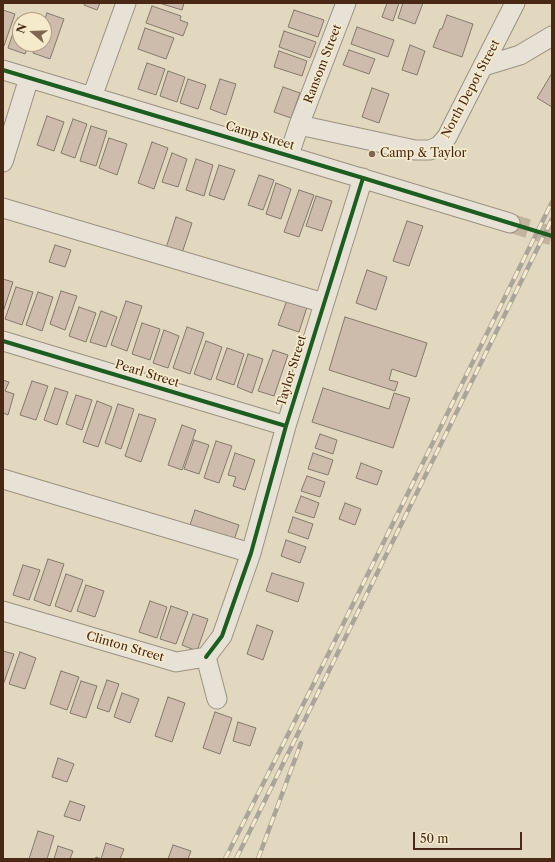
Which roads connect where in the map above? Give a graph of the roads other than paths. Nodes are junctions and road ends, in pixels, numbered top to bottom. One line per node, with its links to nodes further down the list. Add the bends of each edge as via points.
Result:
1 (126, 3): 8 (street)
2 (346, 3): 9 (street, Ransom Street)
3 (515, 3): 5 (street, North Depot Street)
4 (552, 36): 5 (street, via 520,56)
5 (484, 66): 9 (street, North Depot Street, via 447,137 439,146 430,150 404,148)
6 (3, 70): 7 (street, Camp Street)
7 (29, 78): 8 (street, Camp Street); 11 (street)
8 (92, 97): 10 (street, Camp Street)
9 (299, 125): 10 (street)
10 (288, 156): 12 (street, Camp Street)
11 (3, 162)
12 (363, 178): 14 (street, Camp Street); 15 (street, Taylor Street)
13 (3, 208): 15 (street)
14 (510, 223)
15 (324, 303): 17 (street, Taylor Street)
16 (3, 341): 17 (street, Pearl Street)
17 (286, 426): 19 (street, Taylor Street)
18 (3, 479): 19 (street)
19 (250, 553): 21 (street, Taylor Street, via 222,636)
20 (3, 611): 21 (street, Clinton Street, via 176,662)
21 (206, 658): 22 (street)
22 (217, 699)

